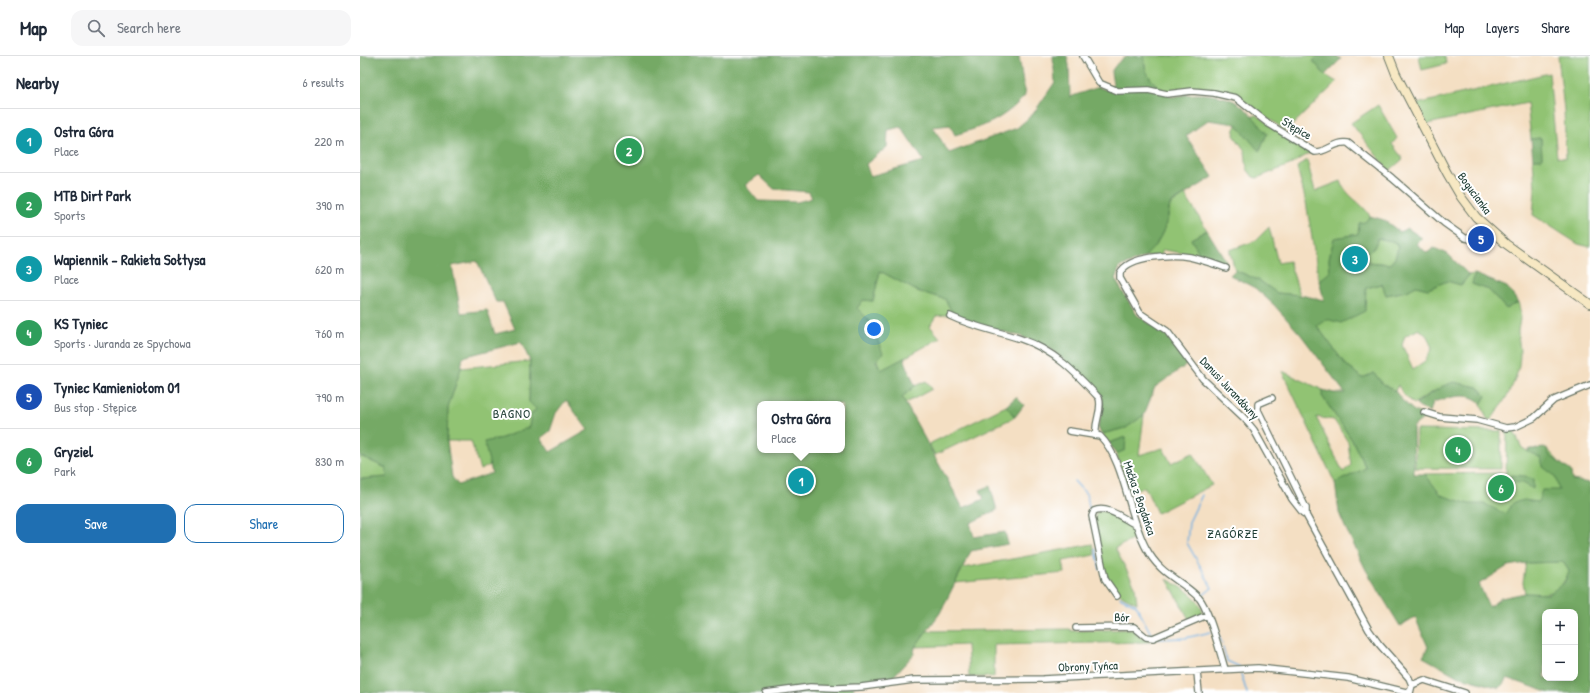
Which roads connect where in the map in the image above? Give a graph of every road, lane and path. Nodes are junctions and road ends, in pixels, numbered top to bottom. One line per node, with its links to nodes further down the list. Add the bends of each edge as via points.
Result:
1 (1083, 56): 3 (street, Stępice, via 1099,83 1118,91 1148,90 1168,94 1214,92 1241,101 1269,124 1315,152 1324,152 1340,143 1348,144 1465,238 1471,239)
2 (1389, 56): 3 (street, Bogucianka, via 1460,197)
3 (1487, 228): 5 (street, Bogucianka)
4 (1226, 268): 12 (street, Danusi Jurandówny, via 1188,257 1150,257 1126,266 1120,273 1120,278 1140,313 1167,331 1203,379 1254,430 1292,499)
5 (1590, 304)
6 (950, 316): 11 (street, via 982,329 1022,339 1062,360 1099,398 1100,411 1095,426)
7 (1590, 385): 9 (street, via 1554,400 1534,418 1515,427 1506,428 1476,420 1440,417)
8 (1272, 398): 12 (street, via 1258,404 1258,410 1306,508)
9 (1424, 412)
10 (1069, 431): 11 (street)
11 (1096, 435): 13 (street, Maćka z Bogdańca, via 1105,442 1114,457)
12 (1306, 515): 19 (street, Danusi Jurandówny, via 1369,630)
13 (1136, 525): 14 (street, via 1106,510 1094,511 1092,516 1105,579); 15 (street, Maćka z Bogdańca, via 1153,560 1200,599)
14 (1117, 596)
15 (1207, 615): 16 (street, Bór, via 1153,638 1146,637 1134,626); 17 (street, Maćka z Bogdańca)
16 (1076, 628)
17 (1225, 670): 18 (street, Obrony Tyńca); 22 (street, Obrony Tyńca, via 1277,669 1348,678)
18 (1197, 672): 20 (street, Obrony Tyńca, via 1043,679 914,680 861,687 810,687); 21 (street)
19 (1412, 685): 22 (street); 23 (street, via 1424,680)
20 (766, 693)
21 (1199, 693)
22 (1410, 693)
23 (1465, 693)

